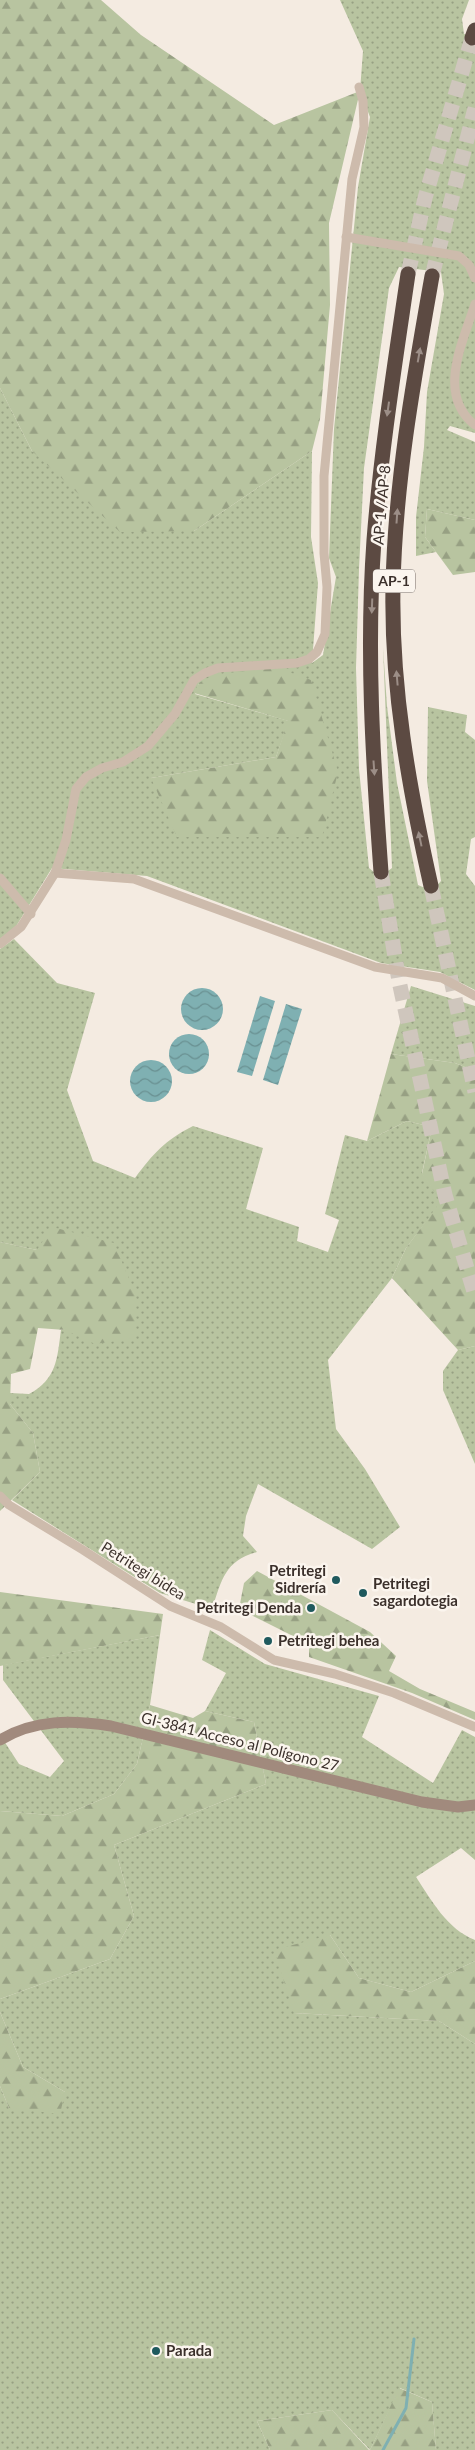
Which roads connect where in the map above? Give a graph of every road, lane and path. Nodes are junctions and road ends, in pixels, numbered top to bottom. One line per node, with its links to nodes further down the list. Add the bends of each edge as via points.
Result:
1 (360, 87): 2 (street, via 364,127 352,179)
2 (346, 237): 5 (street, via 459,256 469,265); 9 (street, via 324,476 324,554 328,587 325,634 317,652 296,663 218,668 194,680 176,714 148,746 123,762 86,777 76,789 66,840)
3 (408, 274): 8 (highway, AP-1 / AP-8 / AP-1, one-way to 8, via 384,437 374,541 370,649 372,750)
4 (432, 276): 11 (highway, AP-1 / AP-8 / AP-1, one-way to 4, via 414,810 402,730 393,588 397,514 410,400)
5 (475, 278)
6 (475, 304): 7 (street, via 454,378 461,412)
7 (475, 425)
8 (381, 872)
9 (54, 874): 12 (street); 14 (street, via 134,880 375,967 442,978)
10 (0, 878): 12 (street)
11 (431, 886)
12 (31, 914): 13 (street)
13 (0, 944)
14 (475, 996)
15 (0, 1496): 16 (street, Petritegi bidea, via 170,1606 222,1627 274,1660 335,1674 394,1693)
16 (475, 1727)
17 (0, 1740): 18 (main road, GI-3841 Acceso al Polígono 27, via 39,1724 85,1722 422,1802 458,1807)
18 (475, 1805)

